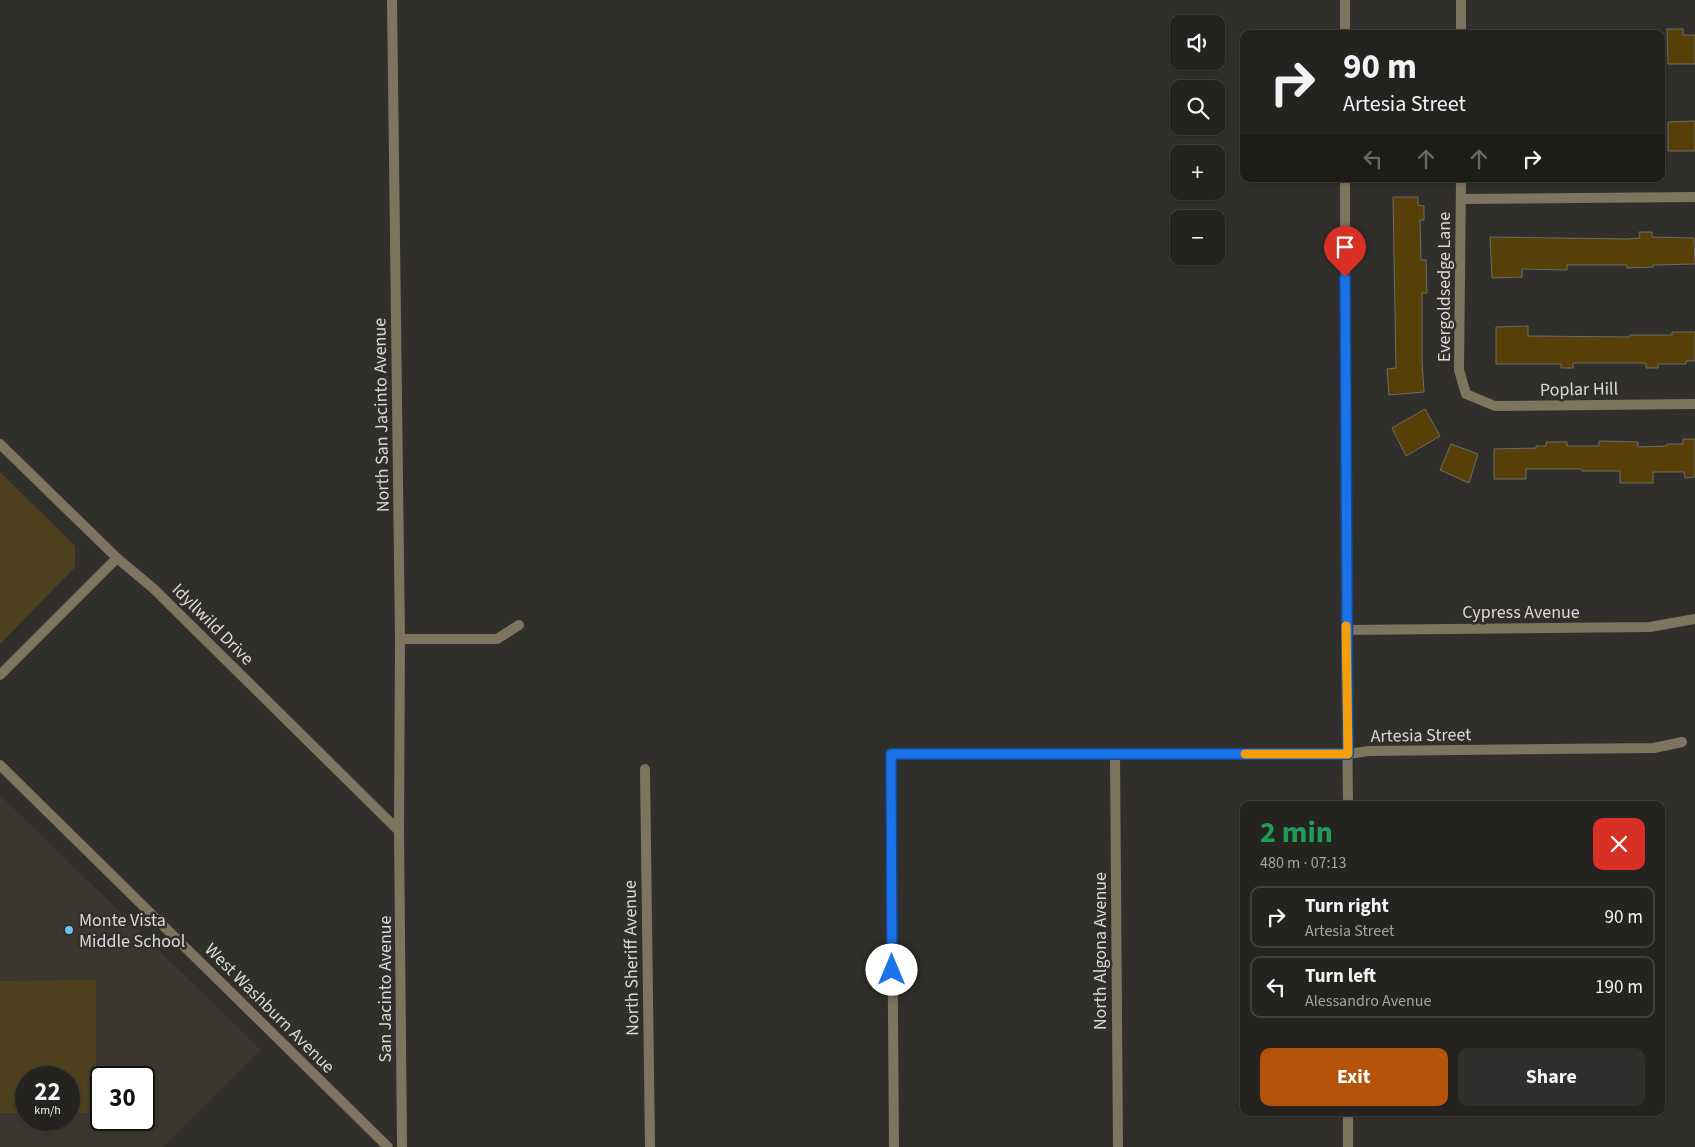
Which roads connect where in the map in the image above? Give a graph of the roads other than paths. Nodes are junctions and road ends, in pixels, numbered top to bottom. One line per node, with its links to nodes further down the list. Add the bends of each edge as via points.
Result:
1 (392, 0): 17 (street, North San Jacinto Avenue)
2 (1345, 0): 4 (street)
3 (1461, 0): 5 (street)
4 (1345, 30)
5 (1461, 30)
6 (1345, 182): 16 (street)
7 (1461, 182): 9 (street, Evergoldsedge Lane)
8 (1695, 197): 9 (street)
9 (1461, 199): 10 (street, Evergoldsedge Lane, via 1459,370)
10 (1466, 394): 11 (street, Poplar Hill, via 1495,406)
11 (1695, 404)
12 (0, 444): 13 (street, Idyllwild Drive)
13 (116, 558): 18 (street); 25 (street, Idyllwild Drive, via 154,589)
14 (1695, 619): 16 (street, Cypress Avenue, via 1650,627)
15 (519, 625): 17 (street, via 497,639)
16 (1346, 630): 21 (street)
17 (400, 639): 25 (street, North San Jacinto Avenue)
18 (0, 675)
19 (1682, 742): 21 (street, Artesia Street, via 1654,748 1369,751)
20 (1115, 754): 21 (street, Artesia Street); 30 (street, Artesia Street, via 891,754); 31 (street, North Algona Avenue)
21 (1348, 754): 24 (street)
22 (0, 765): 27 (street, West Washburn Avenue)
23 (645, 769): 29 (street, North Sheriff Avenue)
24 (1348, 801)
25 (400, 830): 28 (street, San Jacinto Avenue)
26 (1348, 1116): 32 (street)
27 (388, 1147)
28 (402, 1147)
29 (650, 1147)
30 (894, 1147)
31 (1118, 1147)
32 (1348, 1147)

